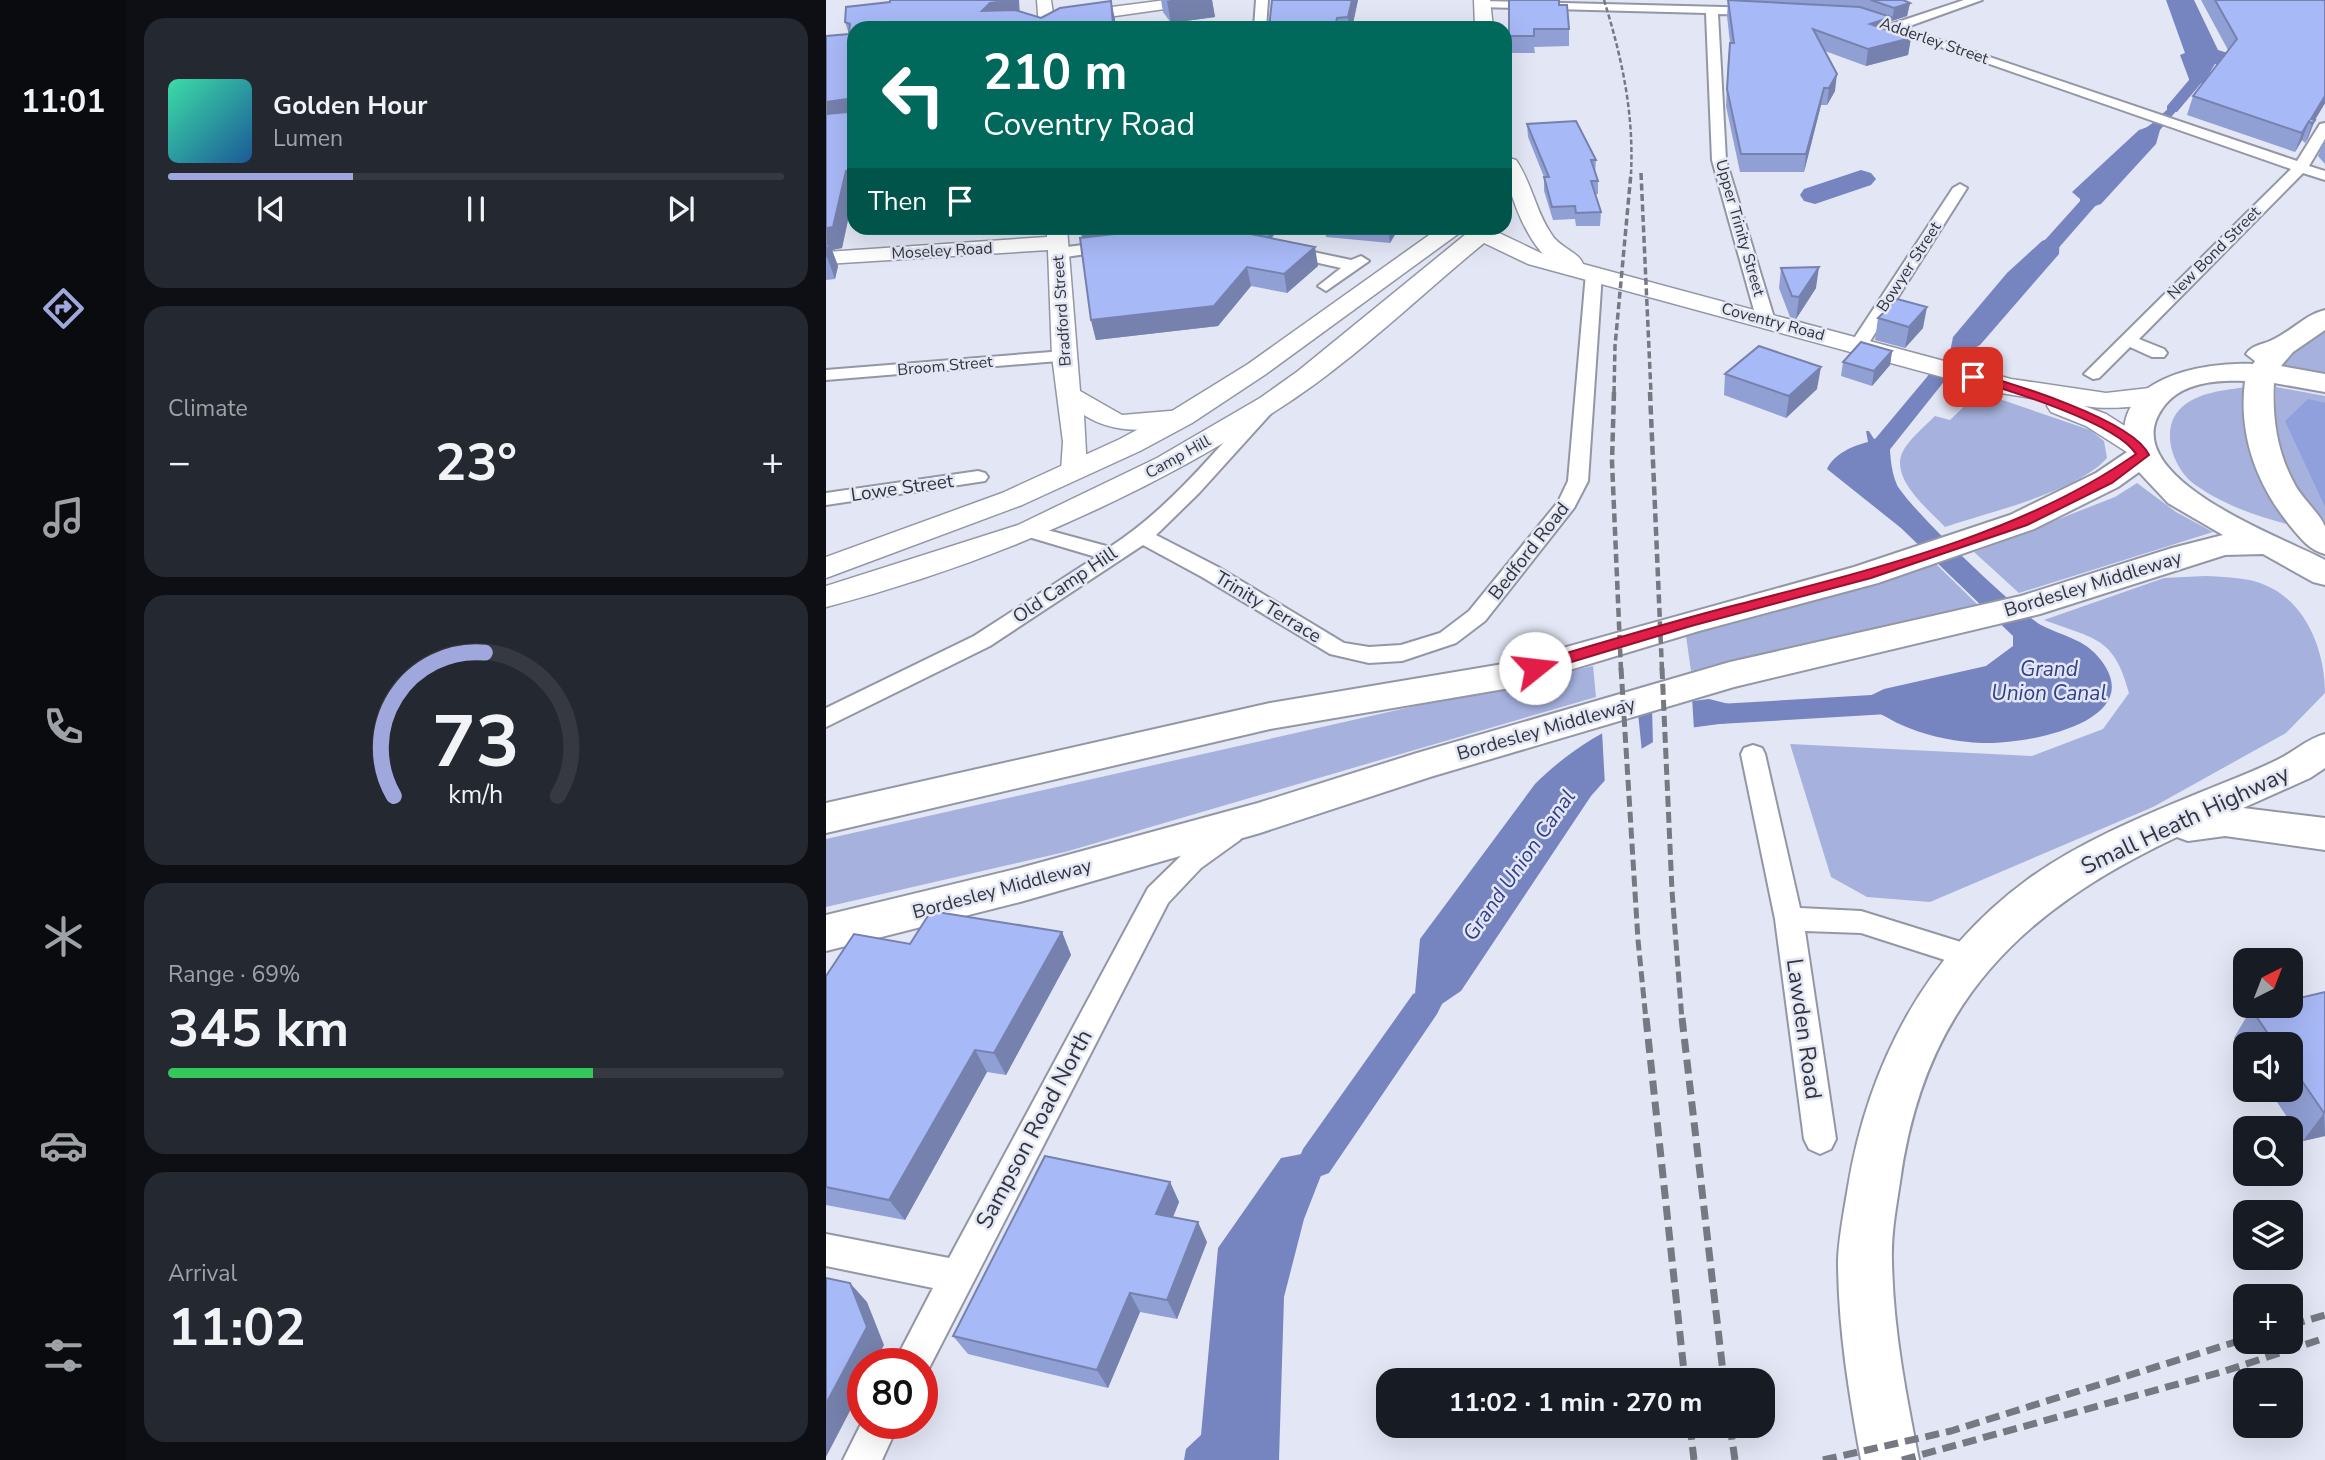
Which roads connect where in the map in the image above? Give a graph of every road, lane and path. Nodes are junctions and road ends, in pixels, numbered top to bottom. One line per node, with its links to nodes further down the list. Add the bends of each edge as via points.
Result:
1 (1044, 0): 11 (street)
2 (1200, 0): 12 (street)
3 (1262, 0): 13 (street)
4 (1976, 0): 10 (street)
5 (1483, 2): 7 (street); 14 (main road)
6 (1907, 5): 10 (street)
7 (1712, 9): 8 (street); 33 (street, Upper Trinity Street, via 1719,160)
8 (1767, 11)
9 (1841, 13): 15 (street, Adderley Street)
10 (1920, 17): 15 (street)
11 (1047, 21)
12 (1066, 21)
13 (1260, 21)
14 (1484, 21)
15 (1894, 27): 18 (street, Adderley Street)
16 (2325, 127): 18 (street, New Bond Street)
17 (1512, 167): 30 (main road, via 1540,240)
18 (2301, 167): 19 (street, Adderley Street); 34 (street, New Bond Street)
19 (2325, 176)
20 (1960, 188): 35 (street, Bowyer Street)
21 (1443, 235): 48 (main road, Camp Hill, via 1258,369)
22 (1474, 235): 29 (main road, Camp Hill)
23 (1492, 235): 28 (main road, Coventry Road)
24 (1058, 241): 25 (street); 27 (street, Moseley Road); 38 (street, Bradford Street)
25 (1126, 245)
26 (1269, 248): 31 (street, via 1359,262)
27 (826, 258)
28 (1536, 258): 29 (main road, Coventry Road, via 1495,252); 30 (main road, Coventry Road)
29 (1451, 260): 47 (main road, Camp Hill)
30 (1594, 273): 33 (main road, Coventry Road); 63 (street, Bedford Road, via 1578,481 1567,504 1477,616 1448,638)
31 (1326, 286)
32 (2325, 318): 36 (highway)
33 (1766, 321): 35 (main road, Coventry Road)
34 (2127, 340): 37 (street); 40 (street, New Bond Street)
35 (1858, 346): 44 (main road, Coventry Road)
36 (2283, 346): 39 (highway); 41 (highway)
37 (2158, 353)
38 (1064, 356): 42 (street, Broom Street); 45 (street, Bradford Street)
39 (2261, 373): 41 (highway); 43 (highway); 57 (highway, via 2258,422 2262,449 2284,495)
40 (2093, 374)
41 (2206, 374): 46 (highway)
42 (826, 375)
43 (2325, 383)
44 (2010, 387): 46 (main road, Coventry Road, via 2106,401); 49 (main road, Coventry Road, via 2095,420)
45 (1069, 394): 48 (street, Bradford Street, via 1099,417 1126,424); 50 (street, Bradford Street)
46 (2158, 395): 49 (highway, via 2138,424)
47 (1269, 404): 52 (main road, Camp Hill); 55 (street, Old Camp Hill)
48 (1182, 417): 50 (main road, Camp Hill)
49 (2141, 452): 56 (highway, via 2154,473 2187,502); 67 (highway, via 2107,480 2022,522 1866,575 1510,675 1270,716)
50 (1074, 471): 52 (main road); 60 (main road, Camp Hill, via 958,521)
51 (978, 477): 53 (street, Lowe Street)
52 (1105, 496): 54 (main road, Camp Hill)
53 (826, 499)
54 (1029, 531): 59 (street); 62 (main road, Camp Hill)
55 (1142, 536): 59 (street, Old Camp Hill); 63 (street, Trinity Terrace, via 1338,649 1369,655)
56 (2269, 544): 58 (highway); 61 (highway); 68 (highway, Bordesley Middleway, via 2225,545 2183,555 2028,606 1730,675)
57 (2325, 544)
58 (2325, 551)
59 (1110, 554): 64 (street, Old Camp Hill, via 982,641)
60 (826, 568)
61 (2325, 575)
62 (826, 597)
63 (1402, 653)
64 (826, 718)
65 (2325, 748): 69 (highway, Small Heath Highway, via 2295,768)
66 (1753, 754): 71 (street, Lawden Road)
67 (826, 818)
68 (1259, 818): 72 (highway, Bordesley Middleway); 76 (street, Sampson Road North, via 1207,846 1185,863 1157,896)
69 (2162, 828): 70 (highway, via 2225,821); 73 (highway, Small Heath Highway, via 2088,863 2001,924)
70 (2325, 834)
71 (1789, 919): 73 (street, via 1861,922); 74 (street, Lawden Road)
72 (826, 933)
73 (1970, 956): 80 (highway, Small Heath Highway, via 1919,1032 1889,1102 1874,1168 1865,1259 1872,1370)
74 (1820, 1139)
75 (826, 1250): 76 (street)
76 (957, 1276): 77 (street, Sampson Road North)
77 (920, 1348)
78 (873, 1439): 79 (street)
79 (862, 1460)
80 (1890, 1460)

